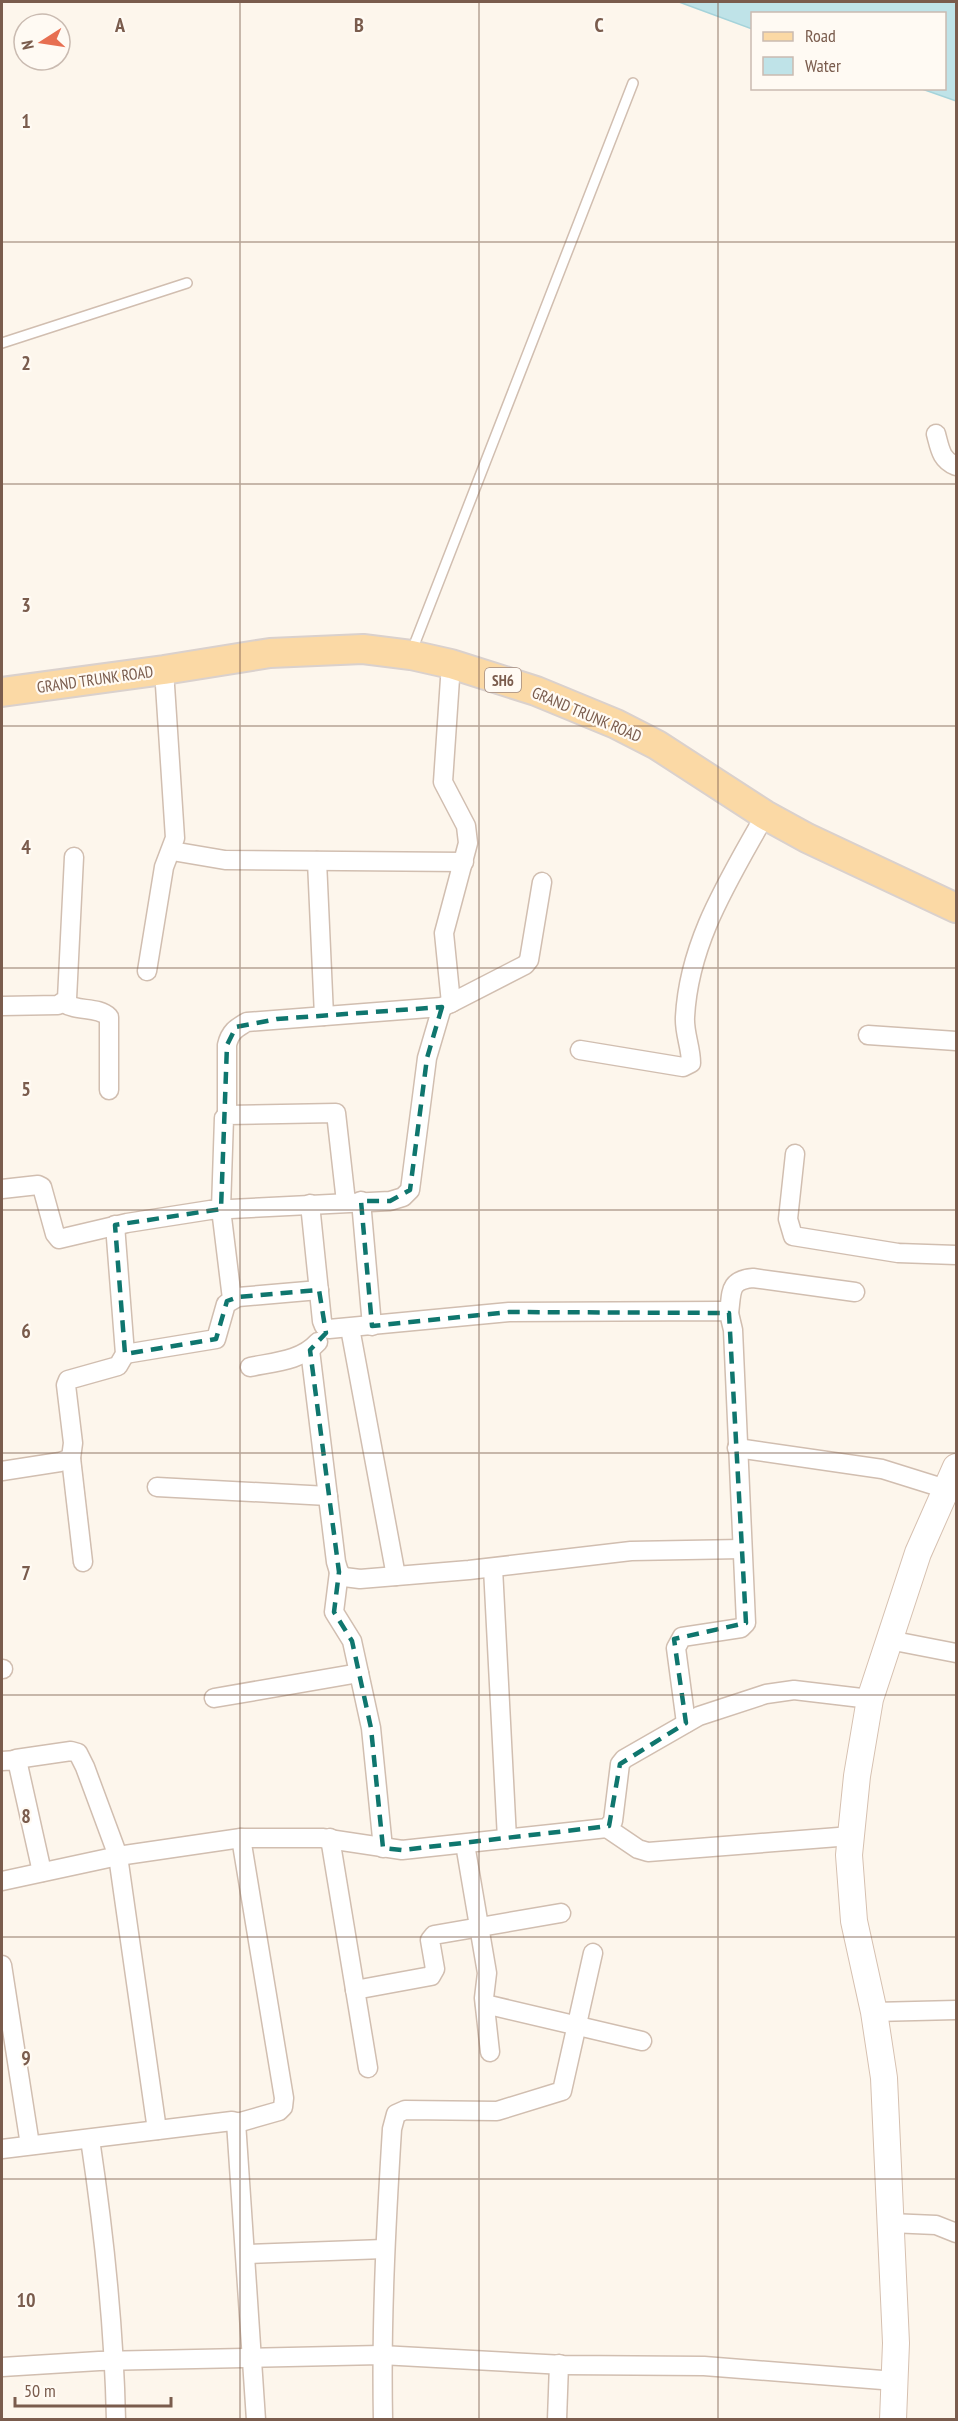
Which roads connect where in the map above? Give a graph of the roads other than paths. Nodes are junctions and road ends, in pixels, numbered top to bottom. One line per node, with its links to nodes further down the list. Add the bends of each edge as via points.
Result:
1 (633, 83): 6 (lane)
2 (188, 283): 3 (lane)
3 (2, 343)
4 (936, 434): 5 (street, via 940,453 948,463)
5 (957, 466)
6 (411, 655): 7 (main road, GRAND TRUNK ROAD / SH6); 8 (main road, GRAND TRUNK ROAD / SH6, via 363,650 270,653)
7 (451, 664): 10 (main road, GRAND TRUNK ROAD / SH6, via 536,691 616,724 657,745); 14 (street, via 443,782 466,826)
8 (164, 670): 9 (main road, GRAND TRUNK ROAD / SH6); 11 (street, via 175,838)
9 (2, 692)
10 (765, 815): 16 (main road, GRAND TRUNK ROAD / SH6); 24 (street, via 722,890 694,956 685,1017 691,1062 683,1067)
11 (172, 851): 13 (street, via 225,860); 17 (street, via 164,867)
12 (74, 857): 18 (street, via 69,996)
13 (317, 861): 14 (street); 21 (street)
14 (464, 862): 19 (street, via 444,933)
15 (542, 882): 19 (street, via 529,960)
16 (957, 908)
17 (147, 971)
18 (64, 1003): 20 (street); 25 (street, via 109,1017)
19 (447, 1005): 21 (street); 29 (street, via 426,1066 410,1190 390,1201)
20 (2, 1006)
21 (324, 1016): 26 (street, via 247,1022 236,1027 227,1045)
22 (868, 1035): 23 (street)
23 (957, 1041)
24 (580, 1050)
25 (109, 1090)
26 (227, 1115): 29 (street, via 336,1113); 31 (street)
27 (795, 1154): 33 (street, via 788,1220 793,1236 898,1253)
28 (2, 1189): 32 (street, via 42,1187 57,1239)
29 (354, 1202): 30 (street); 38 (street)
30 (310, 1204): 31 (street); 34 (street)
31 (221, 1209): 32 (street); 36 (street)
32 (116, 1225): 42 (street)
33 (957, 1255)
34 (319, 1290): 36 (street); 40 (street, via 322,1321)
35 (855, 1292): 37 (street, via 753,1278 738,1280)
36 (232, 1299): 42 (street, via 226,1304 216,1339)
37 (729, 1313): 38 (street, via 508,1312); 44 (street, via 734,1330)
38 (372, 1326): 39 (street)
39 (350, 1328): 40 (street); 54 (street)
40 (328, 1329): 41 (street)
41 (310, 1350): 43 (street, via 295,1358); 49 (street)
42 (125, 1354): 45 (street, via 118,1366 68,1380)
43 (250, 1367)
44 (737, 1448): 47 (street); 50 (street)
45 (71, 1458): 46 (street); 51 (street)
46 (2, 1471)
47 (951, 1478): 55 (street, via 918,1553)
48 (157, 1487): 49 (street)
49 (328, 1496): 53 (street)
50 (742, 1549): 52 (street, via 631,1551); 60 (street, via 746,1625 682,1637 677,1642)
51 (83, 1562)
52 (493, 1568): 54 (street); 66 (street)
53 (339, 1572): 54 (street, via 352,1579); 57 (street, via 334,1612 352,1641)
54 (396, 1576)
55 (889, 1640): 56 (street); 59 (street)
56 (957, 1653)
57 (359, 1673): 58 (street); 68 (street, via 375,1745)
58 (214, 1698)
59 (870, 1699): 60 (street, via 779,1691); 63 (street)
60 (686, 1723): 62 (street, via 627,1756 620,1764 613,1821)
61 (9, 1760): 69 (street, via 71,1751 78,1754); 70 (street)
62 (607, 1828): 63 (street, via 648,1852); 66 (street)
63 (851, 1836): 79 (street, via 853,1910)
64 (241, 1838): 65 (street); 69 (street); 84 (street, via 284,2098 279,2111)
65 (330, 1838): 68 (street); 76 (street)
66 (507, 1839): 67 (street)
67 (465, 1844): 68 (street); 73 (street)
68 (383, 1848)
69 (118, 1856): 70 (street); 85 (street)
70 (42, 1872): 71 (street)
71 (2, 1881)
72 (561, 1913): 73 (street)
73 (480, 1927): 76 (street, via 431,1937 435,1969 431,1976); 77 (street, via 487,1973)
74 (593, 1953): 80 (street)
75 (2, 1965): 87 (street)
76 (355, 1990): 83 (street)
77 (485, 2004): 80 (street); 82 (street)
78 (957, 2010): 79 (street)
79 (874, 2012): 89 (street, via 884,2078)
80 (577, 2025): 81 (street); 91 (street, via 564,2087 557,2094 497,2111 405,2110 396,2114)
81 (642, 2041)
82 (490, 2052)
83 (368, 2068)
84 (237, 2123): 85 (street); 92 (street)
85 (157, 2130): 86 (street)
86 (90, 2139): 87 (street); 95 (street)
87 (30, 2145): 88 (street)
88 (2, 2150)
89 (890, 2223): 90 (street, via 936,2225); 98 (street)
90 (957, 2233)
91 (384, 2249): 92 (street); 93 (street)
92 (246, 2254): 94 (street)
93 (381, 2355): 94 (street); 96 (street); 101 (street)
94 (252, 2358): 95 (street); 100 (street)
95 (114, 2360): 97 (street); 99 (street)
96 (560, 2364): 98 (street, via 704,2366); 102 (street)
97 (2, 2367)
98 (895, 2381): 103 (street)
99 (116, 2420)
100 (256, 2420)
101 (383, 2420)
102 (557, 2420)
103 (893, 2420)

